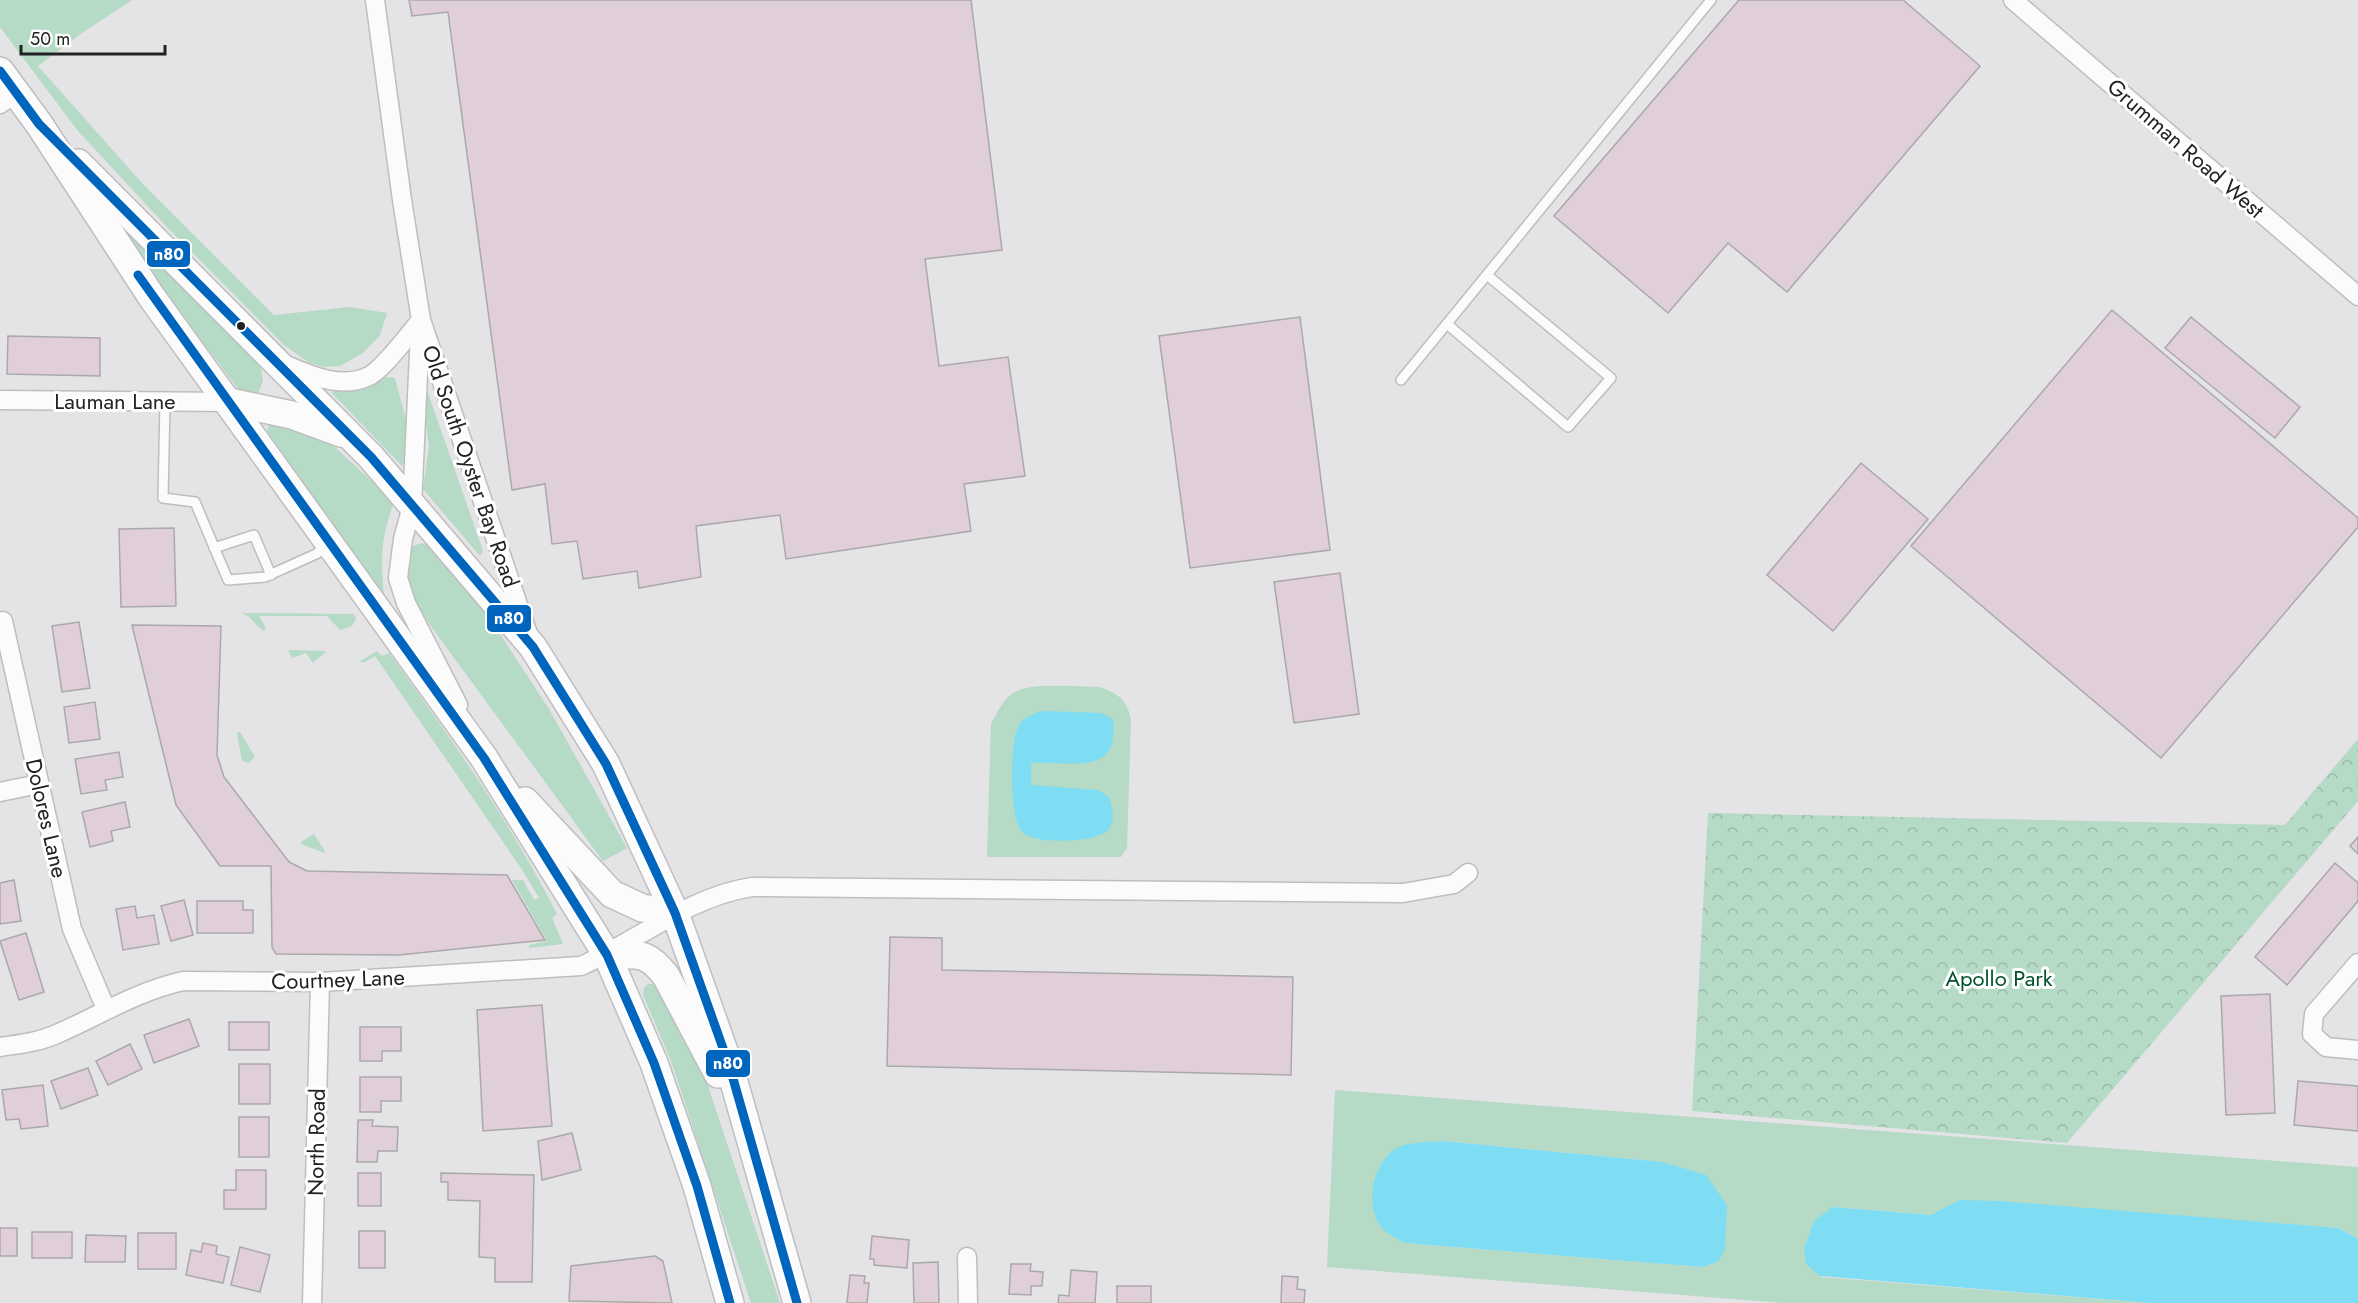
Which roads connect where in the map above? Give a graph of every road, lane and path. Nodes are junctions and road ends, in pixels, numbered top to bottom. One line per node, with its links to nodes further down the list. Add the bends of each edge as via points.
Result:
1 (375, 0): 9 (street, Old South Oyster Bay Road)
2 (1711, 0): 7 (lane)
3 (2013, 0): 8 (street, Grumman Road West)
4 (0, 71): 5 (main road)
5 (8, 98): 6 (main road)
6 (39, 124): 11 (main road); 15 (main road, via 151,296)
7 (1487, 275): 10 (lane); 10 (lane, via 1611,378 1568,428)
8 (2358, 296)
9 (421, 320): 11 (street, via 367,377 341,382 313,377); 17 (street, Old South Oyster Bay Road); 22 (street, Old South Oyster Bay Road)
10 (1447, 324): 12 (lane)
11 (274, 360): 16 (main road)
12 (1401, 380)
13 (0, 400): 14 (street, Lauman Lane)
14 (165, 401): 15 (street, Lauman Lane); 19 (lane, via 163,498 195,502)
15 (230, 402): 16 (main road, via 292,415); 18 (main road)
16 (348, 436): 17 (main road)
17 (412, 506): 22 (main road); 23 (street, Old South Oyster Bay Road, via 398,578 406,603)
18 (331, 543): 20 (lane); 23 (main road)
19 (214, 548): 20 (lane, via 228,580); 20 (lane, via 255,535)
20 (271, 575)
21 (3, 621): 24 (street, Dolores Lane)
22 (532, 647): 27 (main road, via 606,764)
23 (484, 758): 27 (main road, via 612,894 642,908); 28 (main road)
24 (39, 784): 25 (street); 31 (street, Dolores Lane, via 72,929)
25 (0, 792)
26 (1468, 873): 27 (street, Courtney Lane, via 1454,884 1402,893 752,887 730,890)
27 (675, 913): 28 (street, Courtney Lane); 34 (main road)
28 (607, 955): 30 (street, Courtney Lane, via 581,966); 34 (main road, via 638,955 655,962); 37 (main road, via 654,1063)
29 (2358, 963): 33 (street, via 2314,1014 2312,1034 2326,1047)
30 (320, 982): 31 (street, Courtney Lane, via 183,981); 36 (street, North Road)
31 (106, 1009): 32 (street, Courtney Lane, via 58,1034)
32 (0, 1047)
33 (2358, 1050)
34 (749, 1134): 38 (main road)
35 (967, 1257): 39 (street)
36 (312, 1303)
37 (730, 1303)
38 (797, 1303)
39 (968, 1303)

